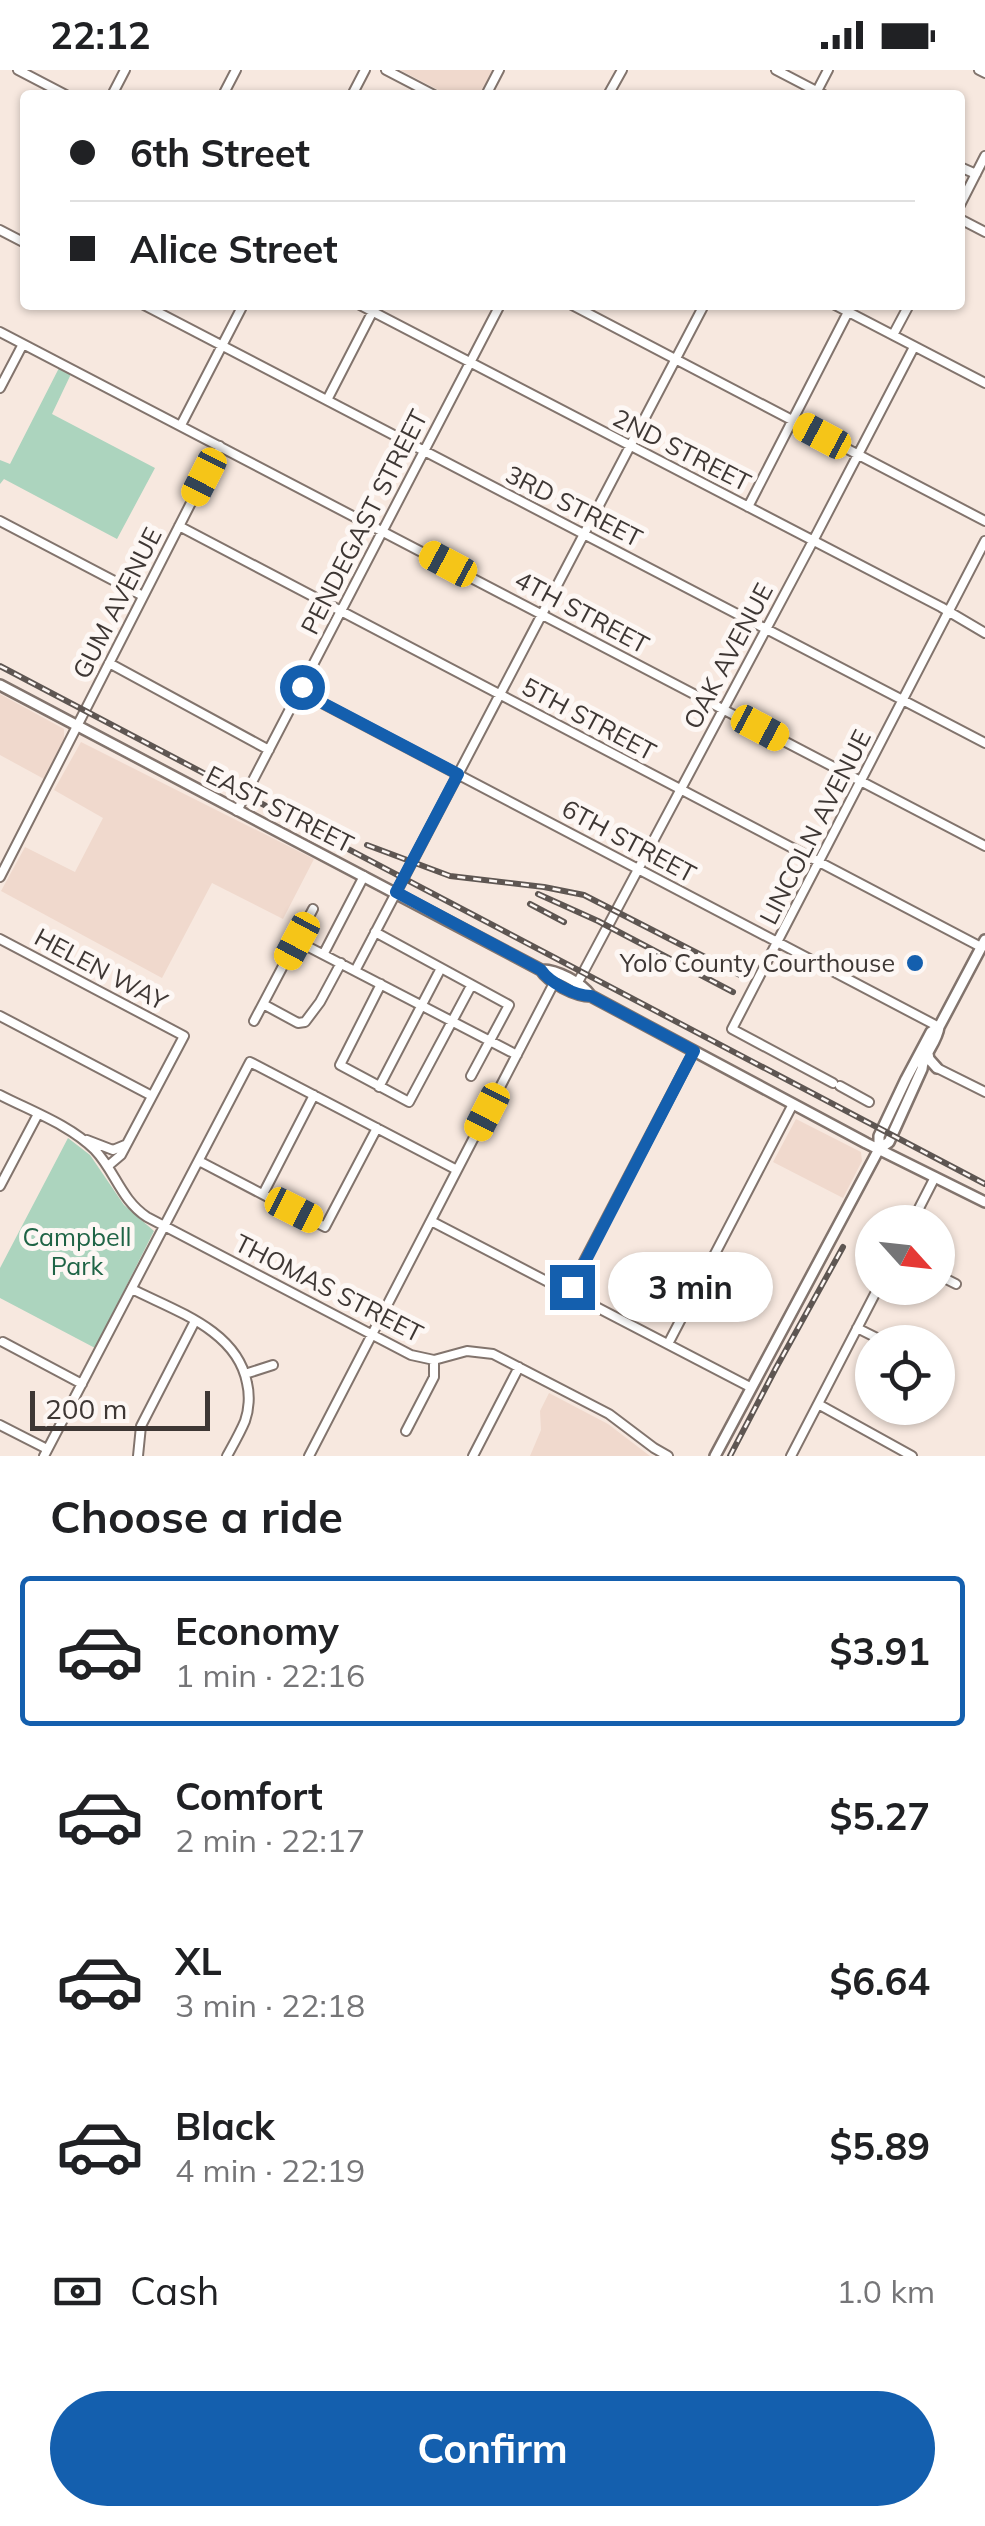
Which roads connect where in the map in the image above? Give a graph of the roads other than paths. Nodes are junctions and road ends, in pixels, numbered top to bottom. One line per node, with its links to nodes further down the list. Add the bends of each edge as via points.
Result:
1 (18, 70): 4 (street)
2 (386, 70): 5 (street)
3 (776, 70): 6 (street)
4 (56, 90)
5 (424, 90)
6 (811, 90)
7 (985, 156): 9 (street)
8 (965, 168): 9 (street)
9 (976, 174): 10 (street)
10 (965, 195)
11 (154, 310): 24 (street, 3RD STREET)
12 (240, 310): 24 (street)
13 (374, 310): 30 (street)
14 (379, 310): 27 (street, 2ND STREET)
15 (497, 310): 27 (street, PENDEGAST STREET)
16 (584, 310): 26 (street)
17 (701, 310): 26 (street)
18 (844, 310): 20 (street)
19 (906, 310): 22 (street)
20 (848, 312): 22 (street); 31 (street)
21 (0, 332): 23 (street, 4TH STREET)
22 (893, 336): 25 (street)
23 (23, 344): 29 (street); 32 (street, 4TH STREET)
24 (222, 346): 30 (street, 3RD STREET); 32 (street)
25 (914, 346): 28 (street); 36 (street, OAK AVENUE)
26 (676, 360): 31 (street); 34 (street)
27 (470, 362): 34 (street, 2ND STREET); 35 (street, PENDEGAST STREET)
28 (985, 383)
29 (0, 388)
30 (327, 400): 35 (street, 3RD STREET)
31 (792, 420): 36 (street); 37 (street)
32 (181, 426): 33 (street, 4TH STREET)
33 (220, 446): 40 (street, GUM AVENUE); 41 (street, 4TH STREET)
34 (630, 446): 37 (street, 2ND STREET); 42 (street)
35 (424, 450): 41 (street, PENDEGAST STREET); 42 (street, 3RD STREET)
36 (858, 455): 39 (street); 43 (street, OAK AVENUE)
37 (748, 507): 43 (street, 2ND STREET)
38 (0, 521): 45 (street)
39 (985, 521)
40 (179, 526): 45 (street, GUM AVENUE); 46 (street, 5TH STREET)
41 (382, 530): 46 (street, PENDEGAST STREET); 48 (street, 4TH STREET)
42 (584, 534): 48 (street); 49 (street, 3RD STREET)
43 (814, 541): 47 (street, 2ND STREET); 49 (street, OAK AVENUE)
44 (985, 542): 47 (street, LINCOLN AVENUE)
45 (143, 596): 51 (street, GUM AVENUE)
46 (341, 610): 53 (street, PENDEGAST STREET); 54 (street, 5TH STREET)
47 (949, 612): 50 (street, 2ND STREET); 55 (street, LINCOLN AVENUE)
48 (542, 614): 54 (street); 56 (street, 4TH STREET)
49 (766, 628): 55 (street, 3RD STREET); 56 (street, OAK AVENUE)
50 (985, 633)
51 (109, 662): 57 (street, GUM AVENUE); 59 (street)
52 (0, 685): 57 (main road, EAST STREET)
53 (300, 691): 59 (street, PENDEGAST STREET); 60 (street, 6TH STREET)
54 (500, 694): 60 (street); 62 (street, 5TH STREET)
55 (904, 700): 58 (street, 3RD STREET); 61 (street, LINCOLN AVENUE)
56 (723, 708): 61 (street, 4TH STREET); 62 (street, OAK AVENUE)
57 (78, 725): 63 (main road, EAST STREET); 67 (street, GUM AVENUE)
58 (985, 742)
59 (269, 750): 63 (street, PENDEGAST STREET)
60 (458, 774): 66 (street, 6TH STREET); 69 (street)
61 (861, 782): 64 (street, 4TH STREET); 65 (street, LINCOLN AVENUE)
62 (680, 789): 65 (street, 5TH STREET); 66 (street, OAK AVENUE)
63 (238, 811): 68 (main road, EAST STREET)
64 (985, 846)
65 (819, 862): 74 (street, LINCOLN AVENUE); 75 (street, 5TH STREET)
66 (637, 868): 74 (street, 6TH STREET); 83 (street, OAK AVENUE)
67 (2, 871)
68 (364, 876): 69 (main road, EAST STREET); 76 (street)
69 (396, 892): 71 (street); 79 (main road, EAST STREET)
70 (313, 909): 73 (street)
71 (375, 932): 78 (street); 80 (street)
72 (0, 939): 103 (street, HELEN WAY, via 184,1036)
73 (297, 941): 76 (street); 86 (street)
74 (778, 942): 91 (street, 6TH STREET); 104 (street, LINCOLN AVENUE, via 732,1028)
75 (983, 943): 91 (main road)
76 (324, 953): 77 (street)
77 (341, 963): 80 (street); 86 (street, via 305,1022)
78 (440, 970): 84 (street); 87 (street)
79 (541, 970): 81 (main road, EAST STREET); 83 (main road, EAST STREET)
80 (355, 971): 82 (street)
81 (555, 982): 85 (main road, EAST STREET); 95 (street)
82 (380, 984): 87 (street); 99 (street, via 340,1062)
83 (576, 984): 85 (main road, EAST STREET)
84 (471, 986): 90 (street); 92 (street, via 509,1006)
85 (591, 996): 93 (main road, EAST STREET)
86 (263, 1004): 89 (street)
87 (421, 1006): 90 (street); 99 (street)
88 (0, 1016): 103 (street)
89 (254, 1021)
90 (451, 1022): 92 (street); 99 (street, via 409,1102)
91 (940, 1026): 94 (main road); 110 (main road, via 878,1136)
92 (490, 1040): 95 (street); 98 (street)
93 (694, 1051): 105 (main road, EAST STREET); 122 (street)
94 (928, 1054): 96 (main road); 97 (main road)
95 (517, 1055): 113 (street)
96 (937, 1068): 97 (main road); 100 (street)
97 (922, 1069): 110 (main road, via 889,1142)
98 (471, 1076)
99 (379, 1087)
100 (985, 1092)
101 (0, 1095): 106 (street, THOMAS STREET)
102 (314, 1095): 107 (street); 111 (street, via 250,1062); 116 (street)
103 (152, 1096): 109 (street)
104 (868, 1102)
105 (794, 1104): 110 (main road, EAST STREET); 127 (street)
106 (38, 1114): 108 (street, THOMAS STREET); 115 (street)
107 (377, 1128): 113 (street); 116 (street, via 325,1227)
108 (79, 1137): 109 (street, via 113,1150); 112 (street, THOMAS STREET)
109 (128, 1142): 112 (street)
110 (879, 1150): 114 (main road, EAST STREET); 133 (main road)
111 (199, 1161): 116 (street); 120 (street)
112 (108, 1166): 120 (street, THOMAS STREET, via 133,1206)
113 (457, 1170): 119 (street)
114 (935, 1177): 117 (main road, EAST STREET); 118 (street)
115 (0, 1186)
116 (263, 1194)
117 (985, 1202)
118 (921, 1205)
119 (431, 1221): 122 (street); 125 (street)
120 (165, 1226): 121 (street); 125 (street, THOMAS STREET)
121 (132, 1288): 123 (street); 132 (street)
122 (568, 1292): 127 (street)
123 (195, 1321): 131 (street, via 233,1348); 138 (street, via 141,1426)
124 (855, 1332): 134 (street)
125 (372, 1335): 128 (street, THOMAS STREET); 140 (street)
126 (3, 1342): 132 (street)
127 (668, 1344): 133 (street)
128 (434, 1360): 130 (street, THOMAS STREET, via 476,1351); 136 (street, via 434,1377)
129 (273, 1365): 131 (street)
130 (519, 1366): 141 (street); 142 (street, THOMAS STREET, via 609,1414)
131 (245, 1374): 139 (street, via 248,1410)
132 (82, 1384): 137 (street)
133 (750, 1386): 143 (main road)
134 (818, 1404): 144 (street); 145 (street)
135 (0, 1424): 137 (street)
136 (406, 1431)
137 (46, 1453)
138 (138, 1456)
139 (227, 1456)
140 (309, 1456)
141 (473, 1456)
142 (668, 1456)
143 (715, 1456)
144 (791, 1456)
145 (912, 1456)

